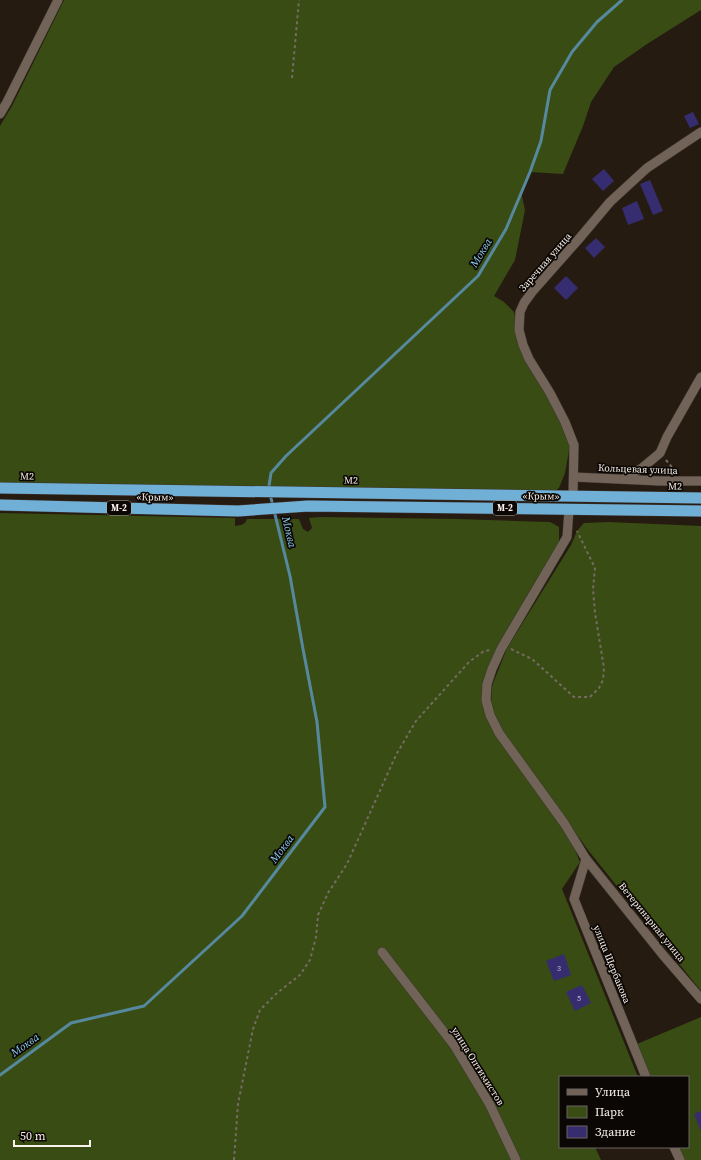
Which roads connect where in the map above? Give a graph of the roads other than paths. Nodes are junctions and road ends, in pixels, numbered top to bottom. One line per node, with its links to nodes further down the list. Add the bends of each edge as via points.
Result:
1 (58, 0): 2 (street)
2 (0, 114)
3 (701, 132): 5 (street, Заречная улица, via 647,168 610,202 532,292 520,312 519,330 523,345 565,422 574,445)
4 (701, 377): 6 (street, via 660,452)
5 (574, 477): 6 (street, Кольцевая улица); 9 (street, Заречная улица)
6 (624, 479): 7 (street, Кольцевая улица)
7 (701, 481)
8 (0, 488): 9 (highway, М2)
9 (573, 496): 10 (highway, М2)
10 (701, 498)
11 (0, 505): 12 (highway, «Крым» / М-2, via 238,511 308,506)
12 (572, 509): 13 (highway, «Крым» / М-2); 14 (street, Ветеринарная улица, via 567,537 501,649 487,684 486,700 498,733 564,823)
13 (701, 511)
14 (586, 858): 16 (street, Ветеринарная улица); 17 (street, улица Щербакова, via 574,900)
15 (382, 952): 19 (street, улица Оптимистов, via 454,1045 490,1105)
16 (701, 999)
17 (646, 1076)
18 (674, 1148): 20 (street)
19 (516, 1160)
20 (680, 1160)

